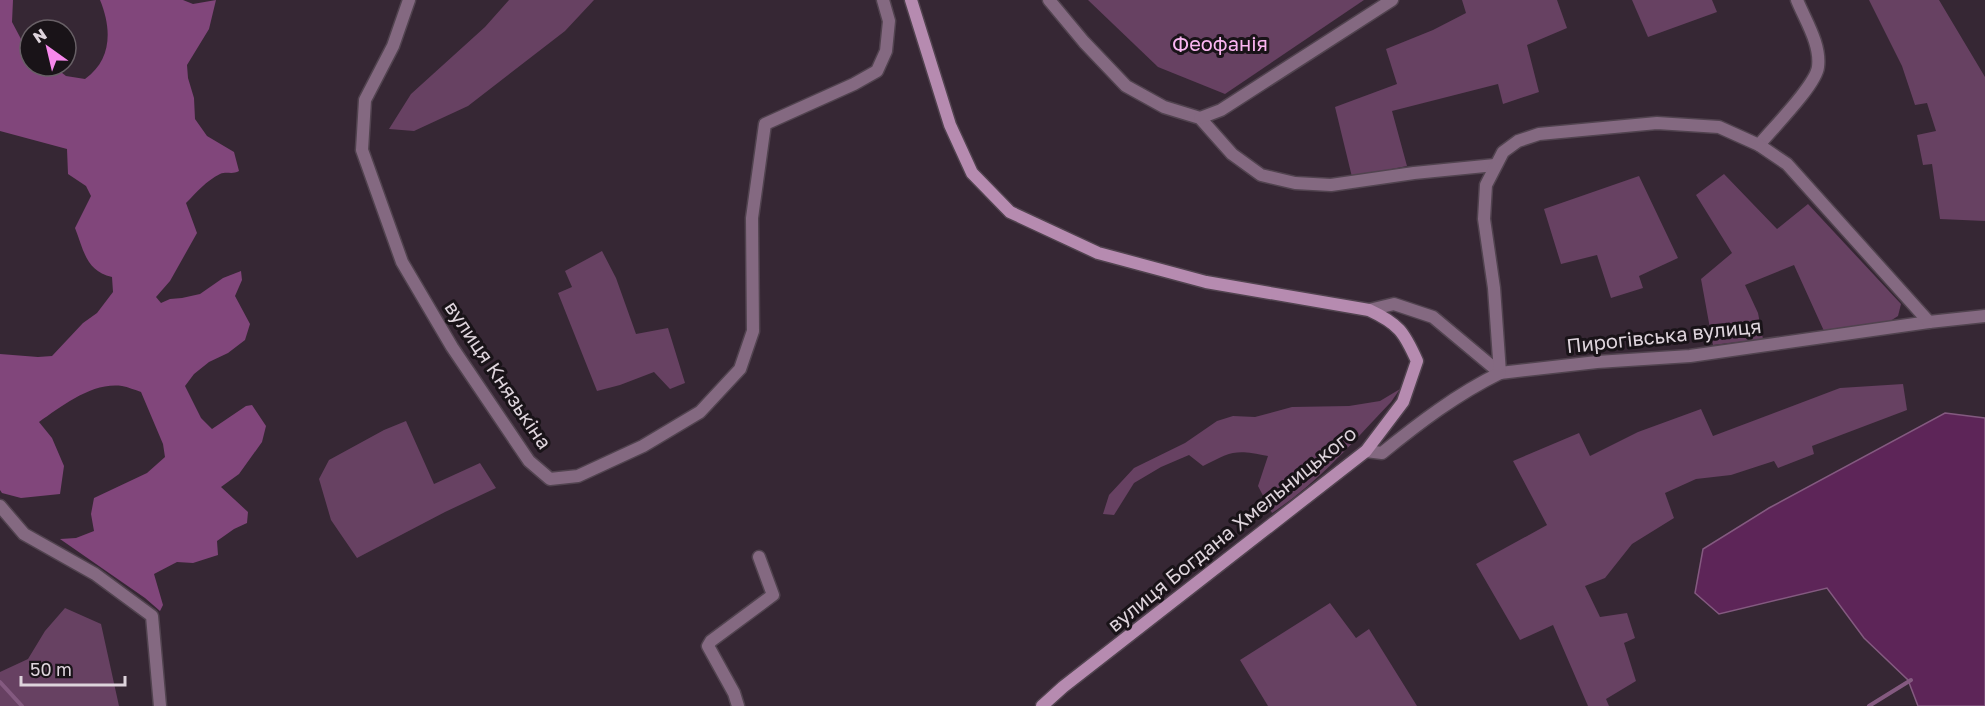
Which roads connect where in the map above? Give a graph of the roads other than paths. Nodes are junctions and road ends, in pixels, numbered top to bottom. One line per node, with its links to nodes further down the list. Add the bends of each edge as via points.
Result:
1 (409, 0): 2 (street, вулиця Князькіна, via 393,46 365,100 362,150 402,262 452,347 529,461 550,479 578,476 644,446 700,412 740,369 753,331 752,218 765,124 877,70 886,51 889,21)
2 (883, 0)
3 (911, 0): 10 (street, вулиця Богдана Хмельницького, via 950,125 967,164 1010,212 1098,253 1206,282)
4 (1049, 0): 7 (street, via 1126,86 1164,107)
5 (1392, 0): 7 (street, via 1221,110)
6 (1797, 0): 8 (street, via 1813,36 1818,69 1811,83)
7 (1200, 118): 9 (street, via 1232,153 1261,175 1295,183 1331,185)
8 (1759, 145): 9 (street, via 1719,127 1657,123 1539,134 1518,141 1503,152); 12 (street, via 1786,164)
9 (1495, 165): 13 (street, via 1486,185 1484,219)
10 (1369, 310): 13 (street, via 1394,304 1433,317); 14 (street, вулиця Богдана Хмельницького, via 1389,320 1406,336 1417,362 1403,402)
11 (1985, 316): 12 (street, Пирогівська вулиця)
12 (1929, 322): 13 (street, Пирогівська вулиця, via 1690,356)
13 (1500, 373): 14 (street, via 1424,419 1382,453)
14 (1366, 451): 19 (street, вулиця Богдана Хмельницького)
15 (0, 506): 17 (street, via 24,534 95,574 152,616)
16 (759, 557): 18 (street, via 773,594 708,646)
17 (160, 706)
18 (738, 706)
19 (1042, 706)

